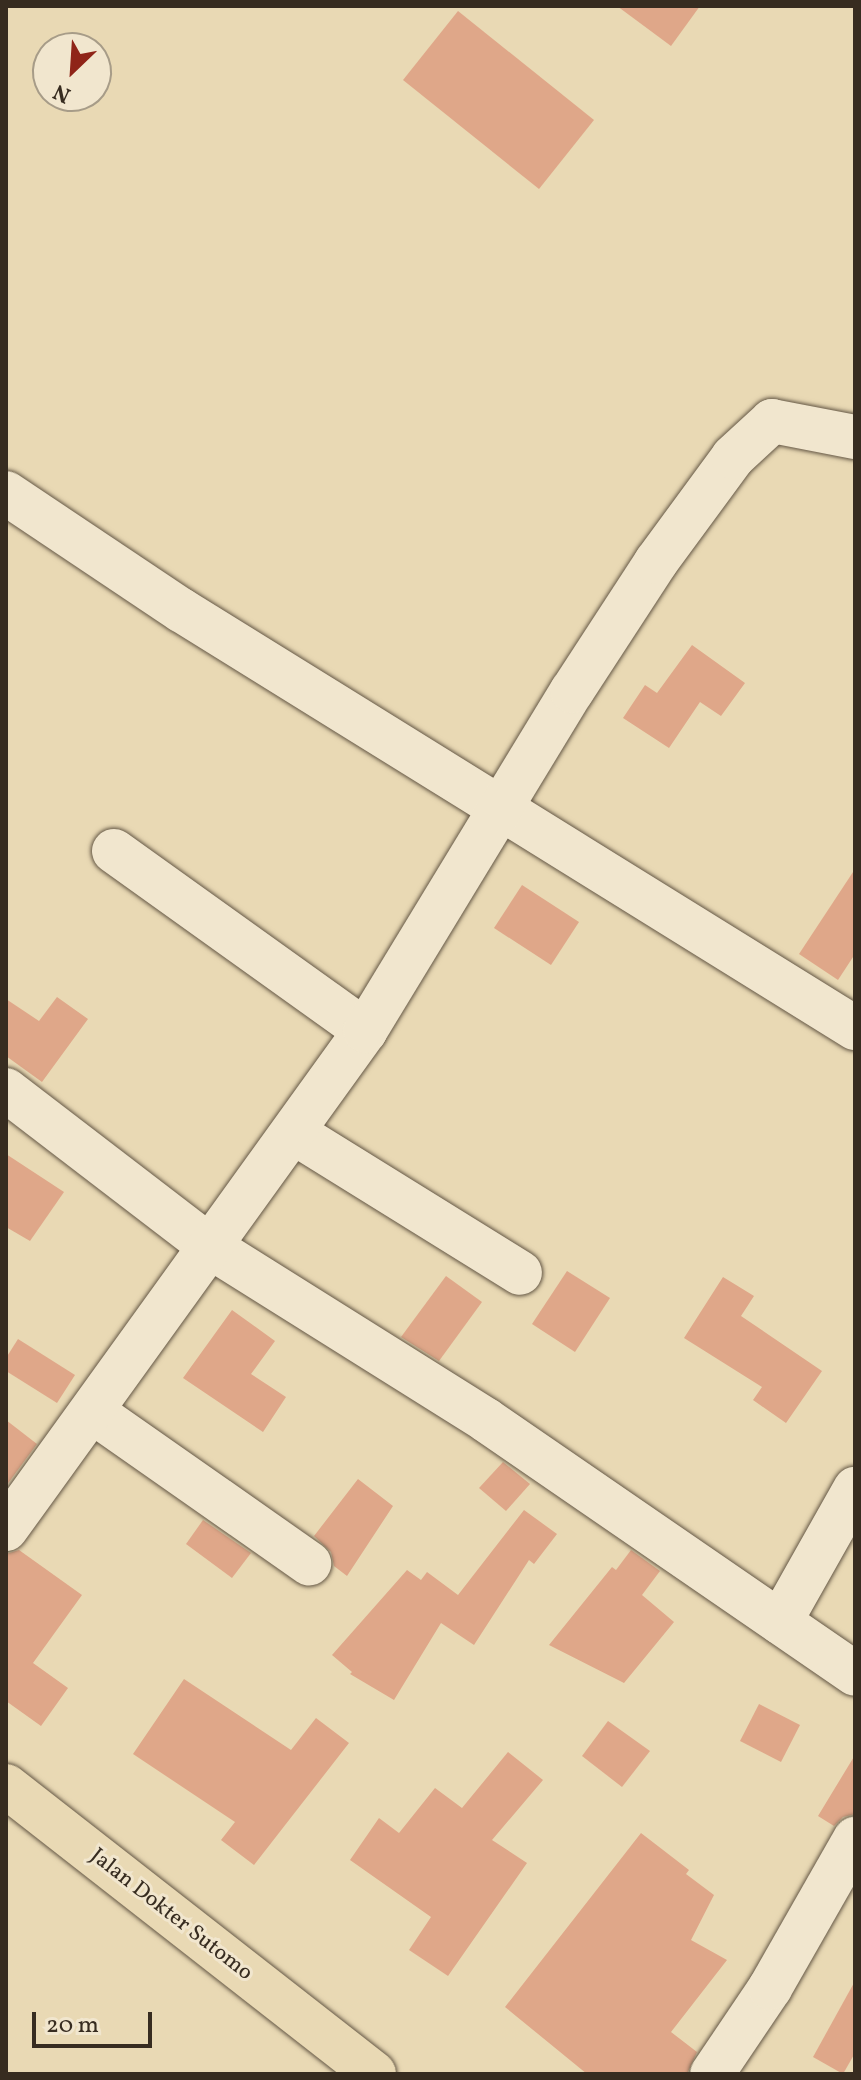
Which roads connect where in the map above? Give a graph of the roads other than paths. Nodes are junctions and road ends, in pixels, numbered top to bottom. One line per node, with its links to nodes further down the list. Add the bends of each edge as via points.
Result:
1 (855, 437): 3 (street, via 772,421 752,437 656,562)
2 (6, 493): 3 (street, via 181,610)
3 (501, 808): 5 (street); 6 (street)
4 (114, 851): 6 (street)
5 (855, 1028)
6 (365, 1031): 8 (street)
7 (6, 1090): 9 (street)
8 (293, 1132): 9 (street); 10 (street)
9 (212, 1248): 11 (street); 15 (street, via 486,1420)
10 (520, 1273)
11 (93, 1412): 13 (street); 14 (street)
12 (855, 1489): 15 (street)
13 (6, 1529)
14 (309, 1563)
15 (780, 1622): 16 (street)
16 (855, 1674)
17 (6, 1786): 19 (main road, Jalan Dokter Sutomo)
18 (855, 1839): 20 (street, via 770,1988)
19 (374, 2074)
20 (712, 2074)

